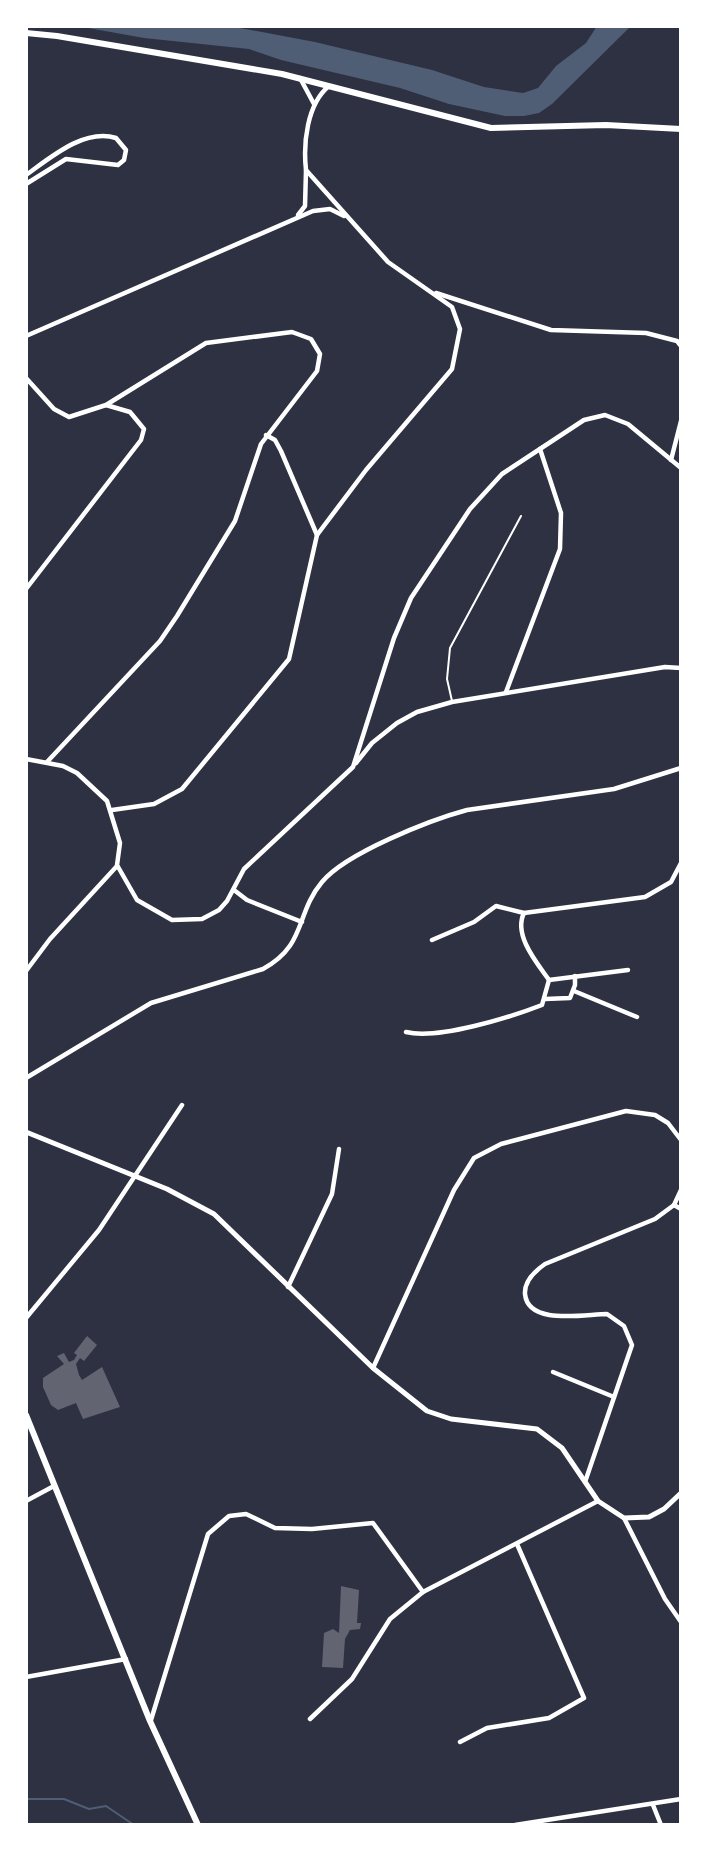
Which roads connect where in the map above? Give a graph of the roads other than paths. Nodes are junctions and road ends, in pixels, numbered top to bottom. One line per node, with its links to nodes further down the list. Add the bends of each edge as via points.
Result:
1 (26, 33): 2 (main road)
2 (300, 78): 3 (main road); 4 (street)
3 (331, 85): 4 (street); 5 (main road, via 491,128 606,125)
4 (314, 105): 6 (street, via 304,154)
5 (681, 129)
6 (306, 170): 9 (street, via 305,206); 10 (street)
7 (26, 175): 8 (street, via 63,149 97,136 116,138 126,150 118,165 66,159)
8 (26, 184)
9 (295, 218): 10 (street, via 325,209); 12 (street)
10 (351, 221): 11 (street, via 388,262)
11 (430, 291): 13 (street, via 551,330 646,332); 22 (street, via 452,307 459,321 452,369)
12 (26, 336)
13 (681, 346)
14 (26, 378): 15 (street, via 54,409 69,417)
15 (106, 405): 17 (street, via 206,343 300,333 316,343 320,365); 23 (street, via 135,415 144,429 141,440)
16 (681, 421): 19 (street)
17 (266, 435): 22 (street, via 281,451); 28 (street, via 235,521 177,616 160,641)
18 (540, 450): 19 (street, via 584,420 605,415 628,424); 25 (street, via 561,513 560,549); 29 (street, via 483,491 411,598)
19 (671, 460): 20 (street)
20 (681, 468)
21 (521, 516): 26 (lane, via 450,648 447,679)
22 (317, 535): 31 (street, via 289,659 182,789 153,804)
23 (26, 589)
24 (681, 668): 25 (street)
25 (506, 693): 26 (street)
26 (452, 702): 29 (street, via 397,723 372,743)
27 (26, 759): 28 (street)
28 (47, 762): 31 (street, via 85,779)
29 (353, 767): 35 (street, via 244,869)
30 (681, 768): 37 (street, via 614,789 444,816 334,870 321,883)
31 (112, 810): 33 (street, via 120,843)
32 (681, 863): 34 (street)
33 (117, 865): 35 (street, via 137,900 172,920 202,919 219,910); 40 (street)
34 (679, 869): 36 (street, via 663,889 645,897)
35 (234, 890): 37 (street, via 247,900)
36 (524, 913): 38 (street, via 496,906 474,922); 42 (street, via 524,937)
37 (302, 922): 47 (street, via 292,946 279,961 151,1003)
38 (432, 940)
39 (628, 970): 41 (street)
40 (26, 971)
41 (575, 976): 42 (street); 43 (street)
42 (549, 980): 44 (street)
43 (574, 991): 44 (street, via 564,1000); 45 (street)
44 (545, 999): 46 (street, via 542,1005 517,1014 442,1032 421,1036)
45 (637, 1017)
46 (406, 1032)
47 (26, 1078)
48 (182, 1105): 52 (street)
49 (26, 1132): 52 (street)
50 (681, 1140): 58 (street, via 655,1115 626,1111 501,1144 474,1158 454,1190)
51 (339, 1149): 56 (street, via 332,1194)
52 (136, 1177): 56 (street, via 214,1214); 57 (street)
53 (681, 1189): 54 (street)
54 (674, 1205): 55 (street); 60 (street, via 655,1219 545,1264 533,1272 525,1287 526,1299 546,1316 607,1314 624,1326 632,1345)
55 (681, 1209)
56 (288, 1287): 58 (street)
57 (26, 1318)
58 (373, 1368): 62 (street, via 427,1411 450,1419 537,1429 562,1448)
59 (553, 1372): 60 (street)
60 (614, 1397): 62 (street)
61 (26, 1415): 63 (main road)
62 (585, 1482): 66 (street)
63 (54, 1486): 65 (street); 71 (main road)
64 (680, 1497): 67 (street, via 649,1517)
65 (26, 1501)
66 (598, 1501): 67 (street); 68 (street)
67 (624, 1518): 70 (street)
68 (517, 1544): 69 (street); 75 (street, via 584,1698 549,1718 487,1728)
69 (423, 1592): 73 (street, via 373,1523 275,1528 246,1514 229,1516 208,1534); 74 (street, via 390,1619 352,1679)
70 (681, 1622)
71 (126, 1658): 72 (street); 73 (main road)
72 (26, 1677)
73 (150, 1720): 79 (main road)
74 (310, 1720)
75 (460, 1742)
76 (681, 1799): 77 (street)
77 (653, 1805): 78 (street); 81 (street)
78 (535, 1822): 80 (street)
79 (198, 1825)
80 (514, 1825)
81 (661, 1825)

